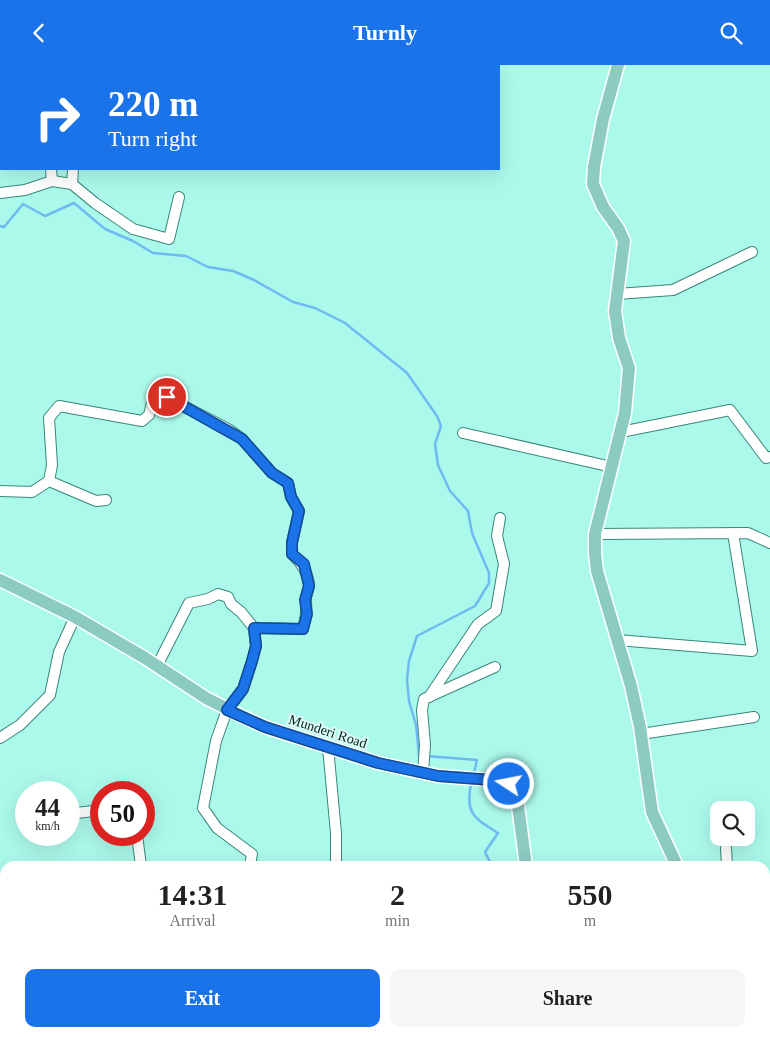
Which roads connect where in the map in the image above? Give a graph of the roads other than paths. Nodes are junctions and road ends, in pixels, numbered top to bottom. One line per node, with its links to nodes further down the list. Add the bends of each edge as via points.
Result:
1 (618, 65): 9 (main road, via 594,167 594,184 603,207 624,241)
2 (51, 170): 4 (street)
3 (73, 170): 5 (street)
4 (52, 181): 5 (street); 6 (street, via 25,190)
5 (72, 184): 7 (street, via 133,229 169,239)
6 (0, 193)
7 (179, 197)
8 (752, 253): 9 (street, via 673,290)
9 (617, 294): 10 (main road, via 615,311 619,338 629,368)
10 (621, 432): 12 (street, via 730,410 766,458); 13 (main road)
11 (463, 433): 13 (street)
12 (770, 457)
13 (612, 467): 19 (main road)
14 (49, 481): 15 (street, via 32,492); 16 (street, via 96,501); 23 (street, via 52,465 49,418 60,406 142,421 149,415 155,391 242,439 272,473 288,483 299,511 292,554 304,564 309,586 303,629)
15 (0, 491)
16 (106, 500)
17 (500, 518): 27 (street, via 497,536 504,564 496,611 478,624)
18 (733, 533): 19 (street); 20 (street, via 748,533); 24 (street, via 752,651)
19 (595, 534): 24 (main road, via 597,571)
20 (770, 543)
21 (0, 580): 22 (main road, Munderi Road)
22 (75, 617): 25 (main road, Munderi Road); 31 (street, via 60,653 50,695 20,725)
23 (254, 628): 25 (street, via 230,604 228,597 218,594 189,603); 28 (street, via 256,646 243,689)
24 (617, 640): 30 (main road, via 631,686)
25 (156, 666): 28 (main road, Munderi Road)
26 (495, 667): 27 (street)
27 (429, 697): 33 (street, via 424,699 422,710)
28 (227, 710): 32 (main road, Munderi Road, via 265,727); 37 (street, via 216,741 203,808 217,828 252,854)
29 (754, 717): 30 (street)
30 (640, 734): 40 (main road, via 652,811)
31 (0, 739)
32 (328, 747): 33 (main road, Munderi Road, via 378,763); 38 (street)
33 (423, 767): 39 (main road, Munderi Road, via 438,776 509,784 516,798)
34 (138, 846): 36 (street)
35 (726, 848): 41 (street)
36 (140, 861)
37 (251, 861)
38 (336, 861)
39 (525, 861)
40 (675, 861)
41 (726, 861)

